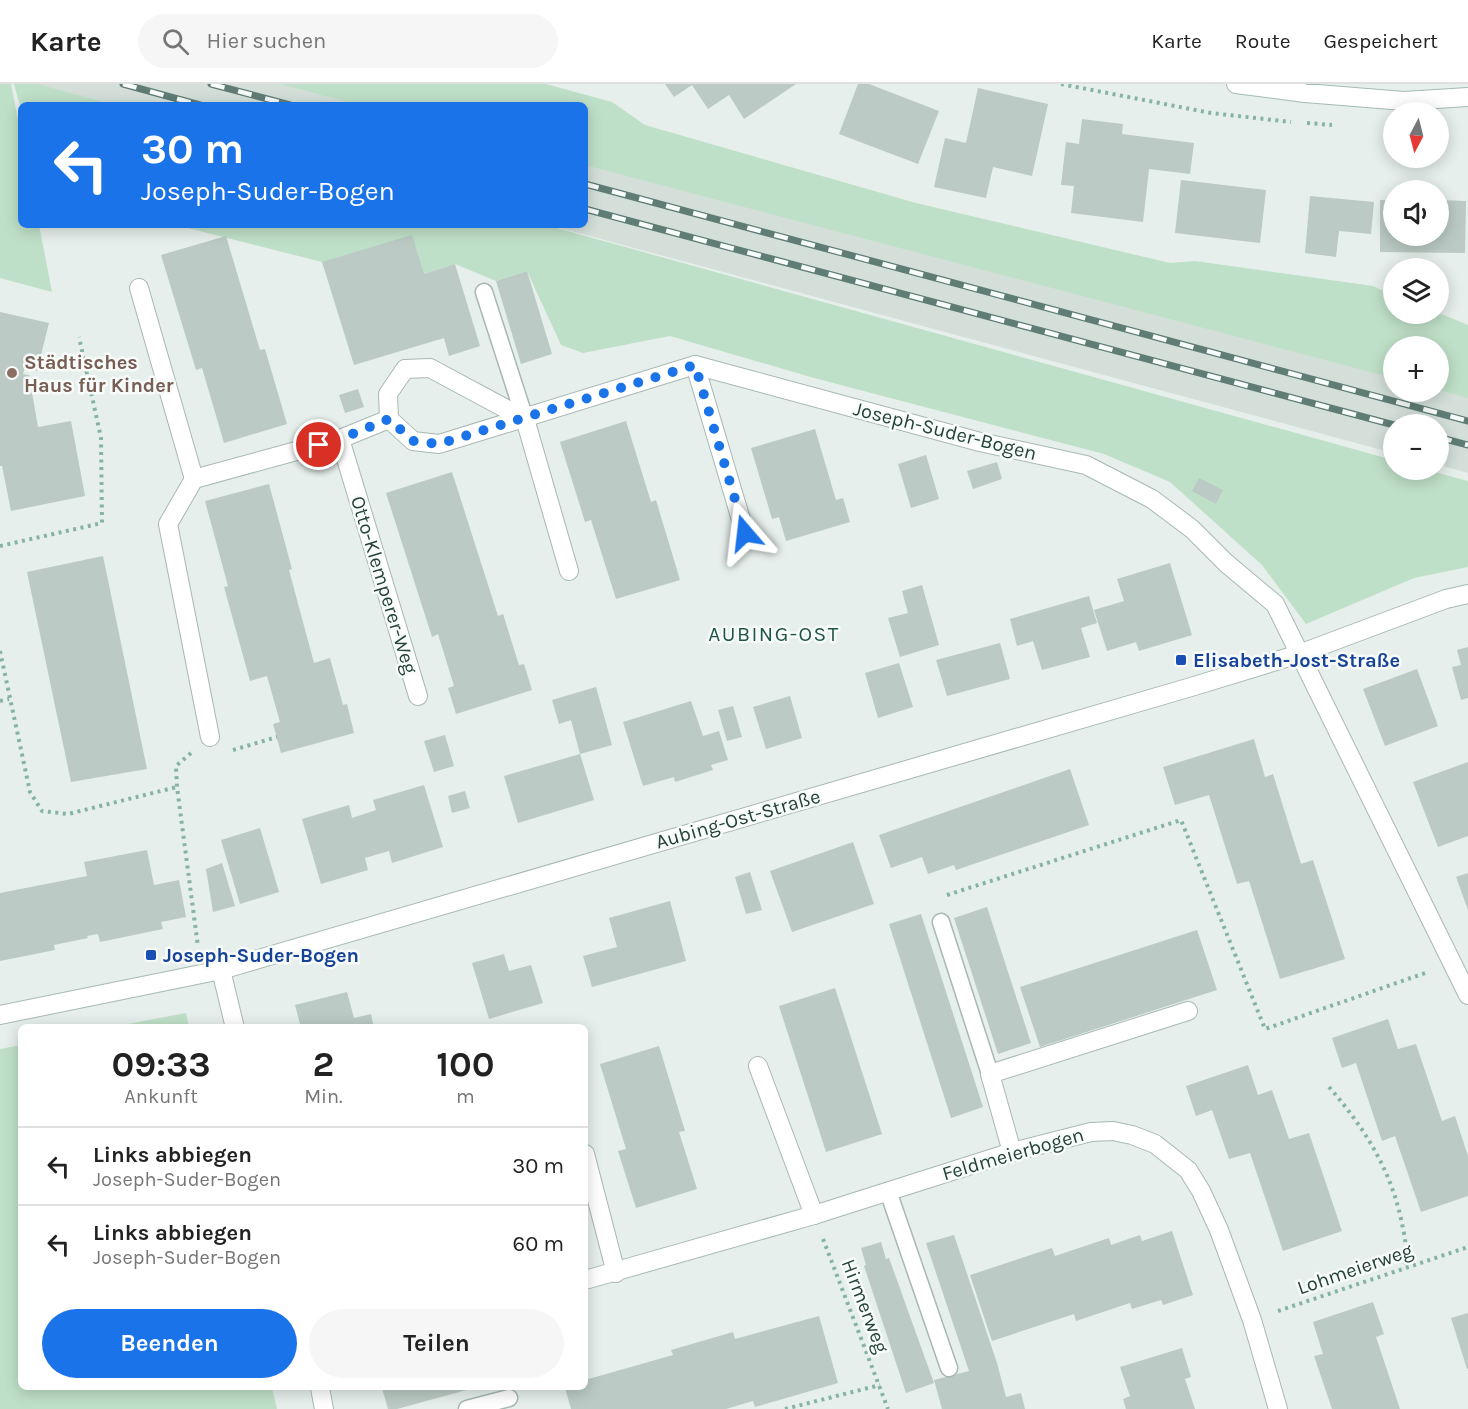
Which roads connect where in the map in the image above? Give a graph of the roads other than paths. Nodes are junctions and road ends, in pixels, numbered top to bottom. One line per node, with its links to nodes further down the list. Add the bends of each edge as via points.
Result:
1 (1236, 84): 2 (street, via 1404,101)
2 (1468, 97)
3 (139, 288): 9 (street)
4 (484, 292): 7 (lane)
5 (695, 365): 7 (street); 10 (street); 13 (street, Joseph-Suder-Bogen, via 980,442 1086,465 1152,499 1192,529 1275,604)
6 (389, 419): 7 (street, via 413,441 439,444); 7 (street, via 388,394 405,369 430,368); 8 (street)
7 (525, 419): 11 (street)
8 (340, 439): 9 (street); 14 (street, Otto-Klemperer-Weg)
9 (194, 479): 15 (street, via 168,524)
10 (745, 533)
11 (569, 571)
12 (1468, 594): 13 (street, Aubing-Ost-Straße, via 1446,598)
13 (1299, 654): 17 (street, Aubing-Ost-Straße); 18 (street)
14 (418, 696)
15 (210, 737)
16 (941, 922): 23 (lane)
17 (221, 970): 20 (street, Aubing-Ost-Straße); 21 (street)
18 (1468, 996)
19 (1188, 1011): 23 (street)
20 (0, 1015)
21 (234, 1024)
22 (758, 1066): 27 (street)
23 (990, 1074): 24 (street)
24 (1012, 1152): 26 (street, Feldmeierbogen); 35 (street, Feldmeierbogen, via 1091,1132 1113,1131 1155,1144 1188,1170 1219,1230 1252,1320)
25 (588, 1166): 28 (street)
26 (888, 1191): 27 (street, Feldmeierbogen); 30 (lane)
27 (814, 1215): 28 (street, Feldmeierbogen)
28 (616, 1273): 29 (street, Feldmeierbogen)
29 (588, 1279)
30 (949, 1368)
31 (320, 1390): 33 (street)
32 (509, 1398): 34 (lane)
33 (324, 1409)
34 (467, 1409)
35 (1278, 1409)

